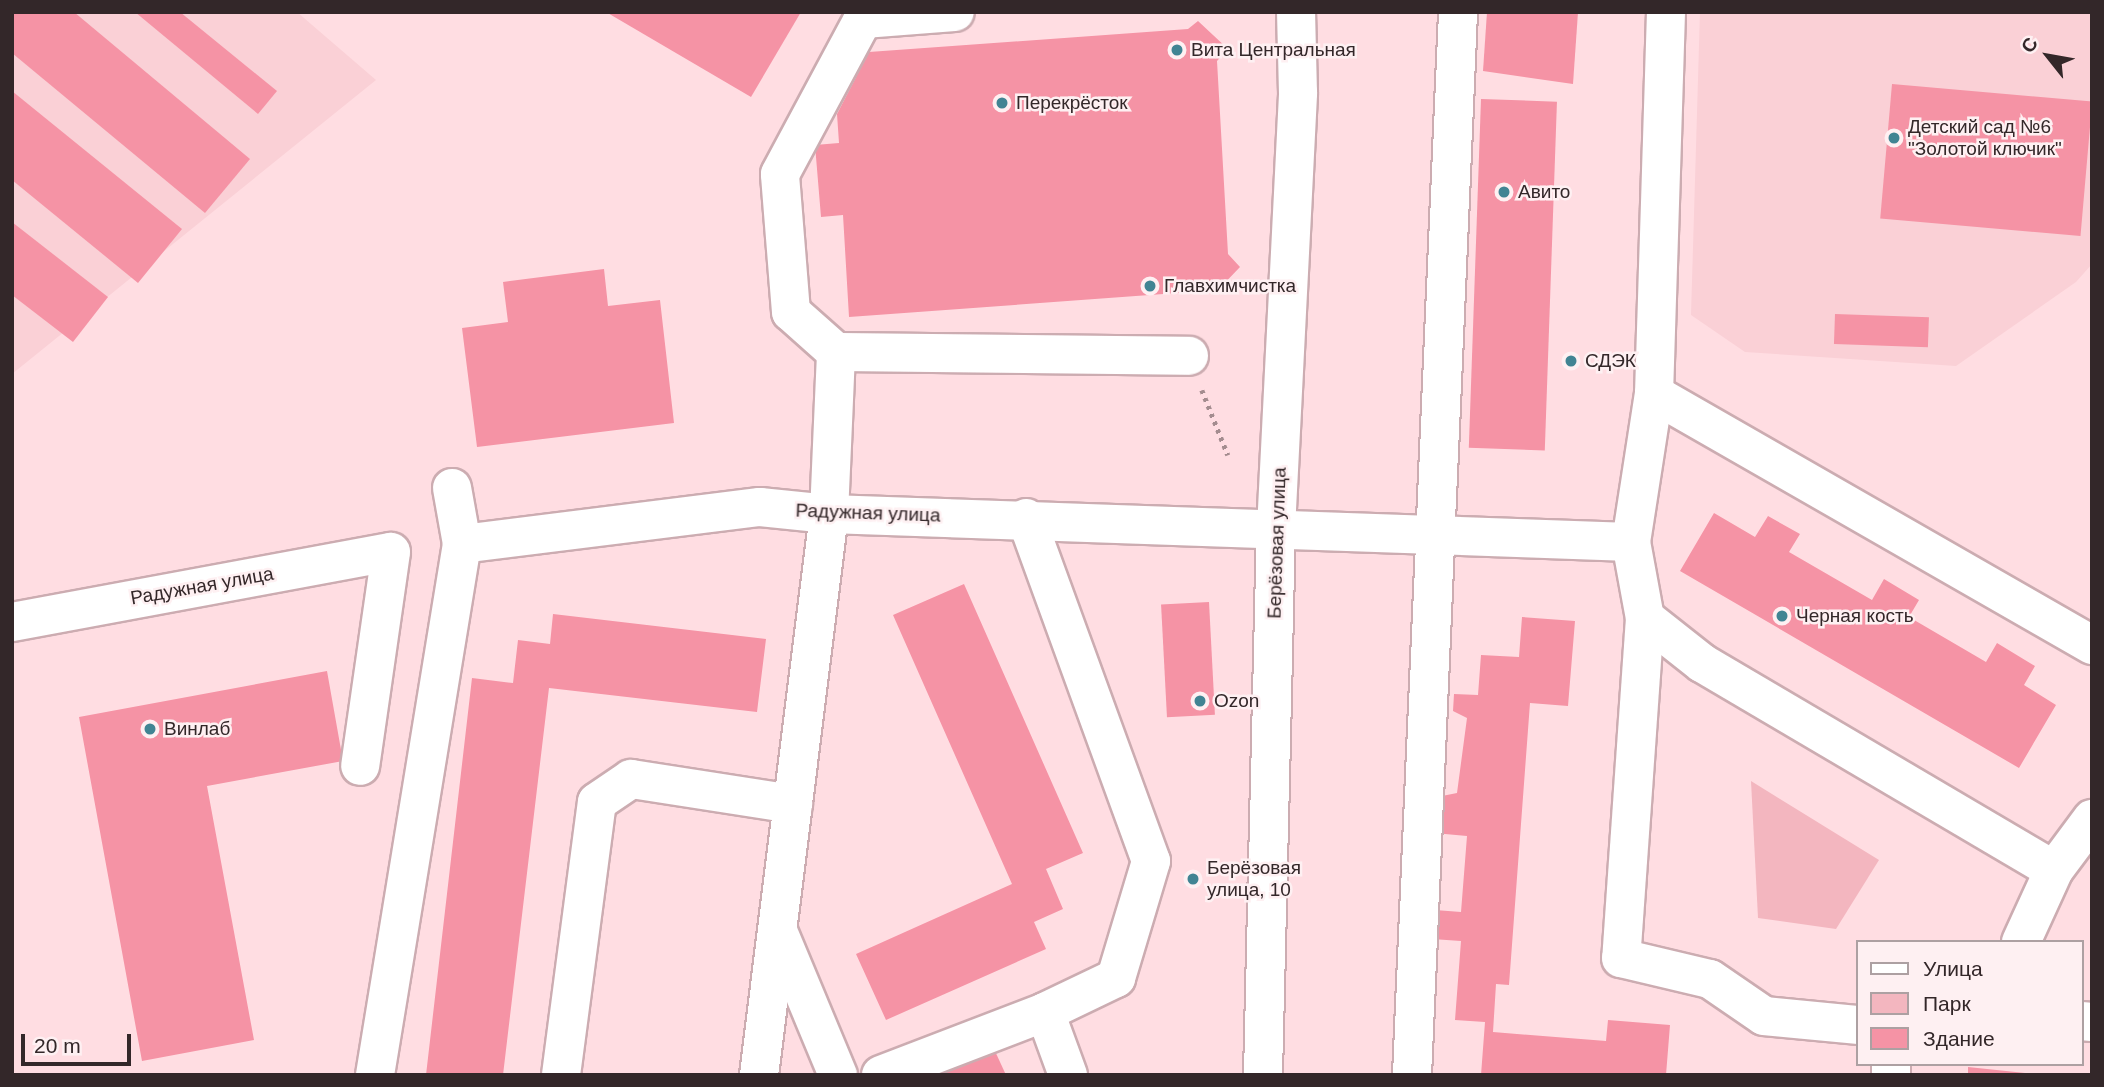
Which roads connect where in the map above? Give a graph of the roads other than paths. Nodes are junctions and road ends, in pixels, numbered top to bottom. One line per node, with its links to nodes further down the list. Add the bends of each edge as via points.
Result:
1 (955, 12): 5 (street, via 863,19 780,174 791,312)
2 (1296, 12): 11 (street, Берёзовая улица, via 1298,93)
3 (1458, 12): 12 (street)
4 (1666, 12): 7 (street)
5 (835, 352): 6 (street); 9 (street)
6 (1189, 356)
7 (1654, 394): 13 (street); 17 (street)
8 (452, 488): 14 (street)
9 (829, 514): 10 (street, Радужная улица); 14 (street, Радужная улица, via 760,507); 19 (street)
10 (1026, 518): 11 (street, Радужная улица); 24 (street, via 1151,861 1116,978)
11 (1276, 529): 12 (street, Радужная улица); 32 (street, Берёзовая улица)
12 (1437, 535): 13 (street, Радужная улица); 33 (street)
13 (1631, 542): 15 (street)
14 (462, 544): 26 (street)
15 (1645, 618): 21 (street, via 1702,663); 25 (street, via 1621,958 1710,979 1764,1016)
16 (12, 622): 18 (street, Радужная улица, via 391,552)
17 (2092, 645)
18 (360, 766)
19 (793, 804): 22 (street); 27 (street, via 631,779 597,802)
20 (2092, 819): 21 (street)
21 (2054, 870): 23 (street)
22 (777, 929): 28 (street); 29 (street)
23 (2022, 940)
24 (1045, 1012): 30 (street); 31 (street)
25 (1856, 1025)
26 (375, 1075)
27 (561, 1075)
28 (758, 1075)
29 (838, 1075)
30 (881, 1075)
31 (1068, 1075)
32 (1263, 1075)
33 (1412, 1075)

